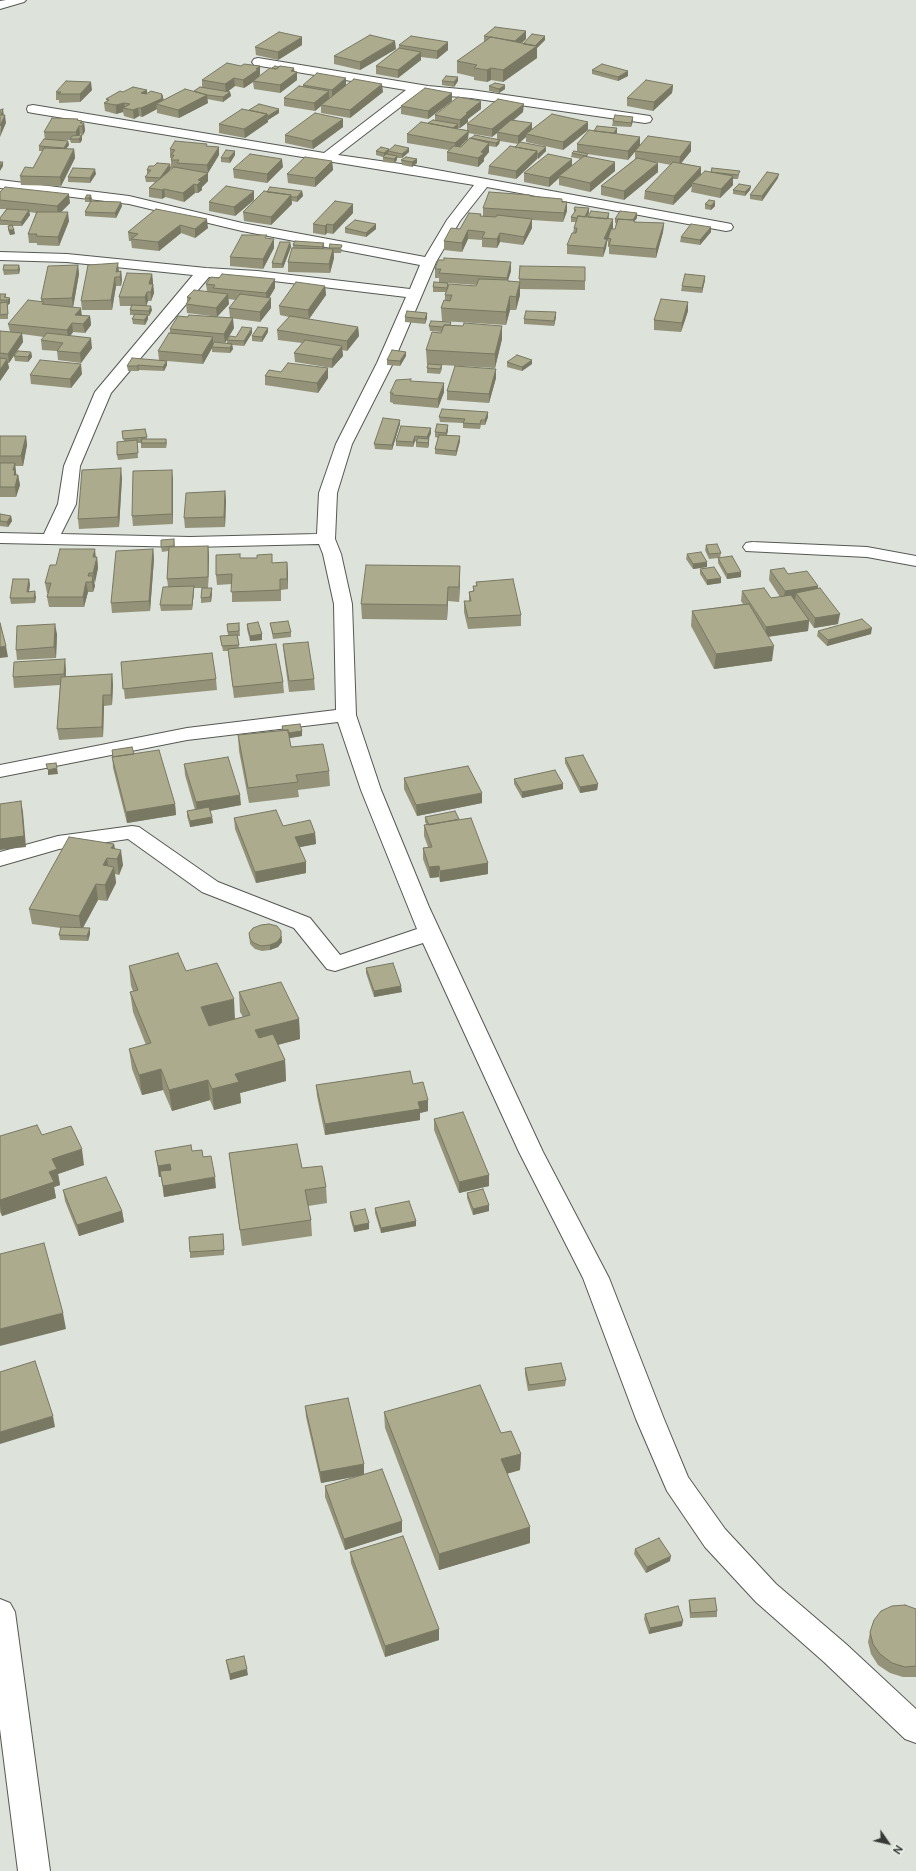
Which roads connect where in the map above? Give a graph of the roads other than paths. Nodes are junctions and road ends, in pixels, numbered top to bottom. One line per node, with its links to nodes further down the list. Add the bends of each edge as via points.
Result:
1 (20, 0): 2 (street)
2 (0, 5)
3 (258, 62): 4 (street)
4 (428, 90): 6 (street); 7 (street, via 414,91)
5 (33, 109): 7 (street)
6 (645, 119)
7 (326, 158): 8 (street, via 415,170)
8 (483, 183): 10 (street); 12 (street, via 454,220)
9 (0, 184): 12 (street, via 129,200 242,227)
10 (726, 227)
11 (0, 256): 13 (street, via 67,258)
12 (429, 262): 14 (street)
13 (206, 272): 14 (street, via 258,274); 16 (street, via 102,392 72,466 67,504)
14 (415, 294): 17 (street, via 385,363 344,444 328,493)
15 (0, 538): 16 (street)
16 (50, 539): 17 (street, via 190,542)
17 (326, 539): 20 (street, via 332,554 343,604)
18 (752, 547): 19 (street, via 867,552)
19 (916, 561)
20 (346, 714): 21 (street, via 186,734); 23 (street, via 371,790)
21 (0, 771)
22 (0, 859): 23 (street, via 58,843 132,832 210,887 302,922 335,964)
23 (430, 933): 25 (street, via 531,1152 596,1278 676,1483 715,1538 766,1593)
24 (0, 1612): 26 (street)
25 (916, 1729)
26 (34, 1871)

